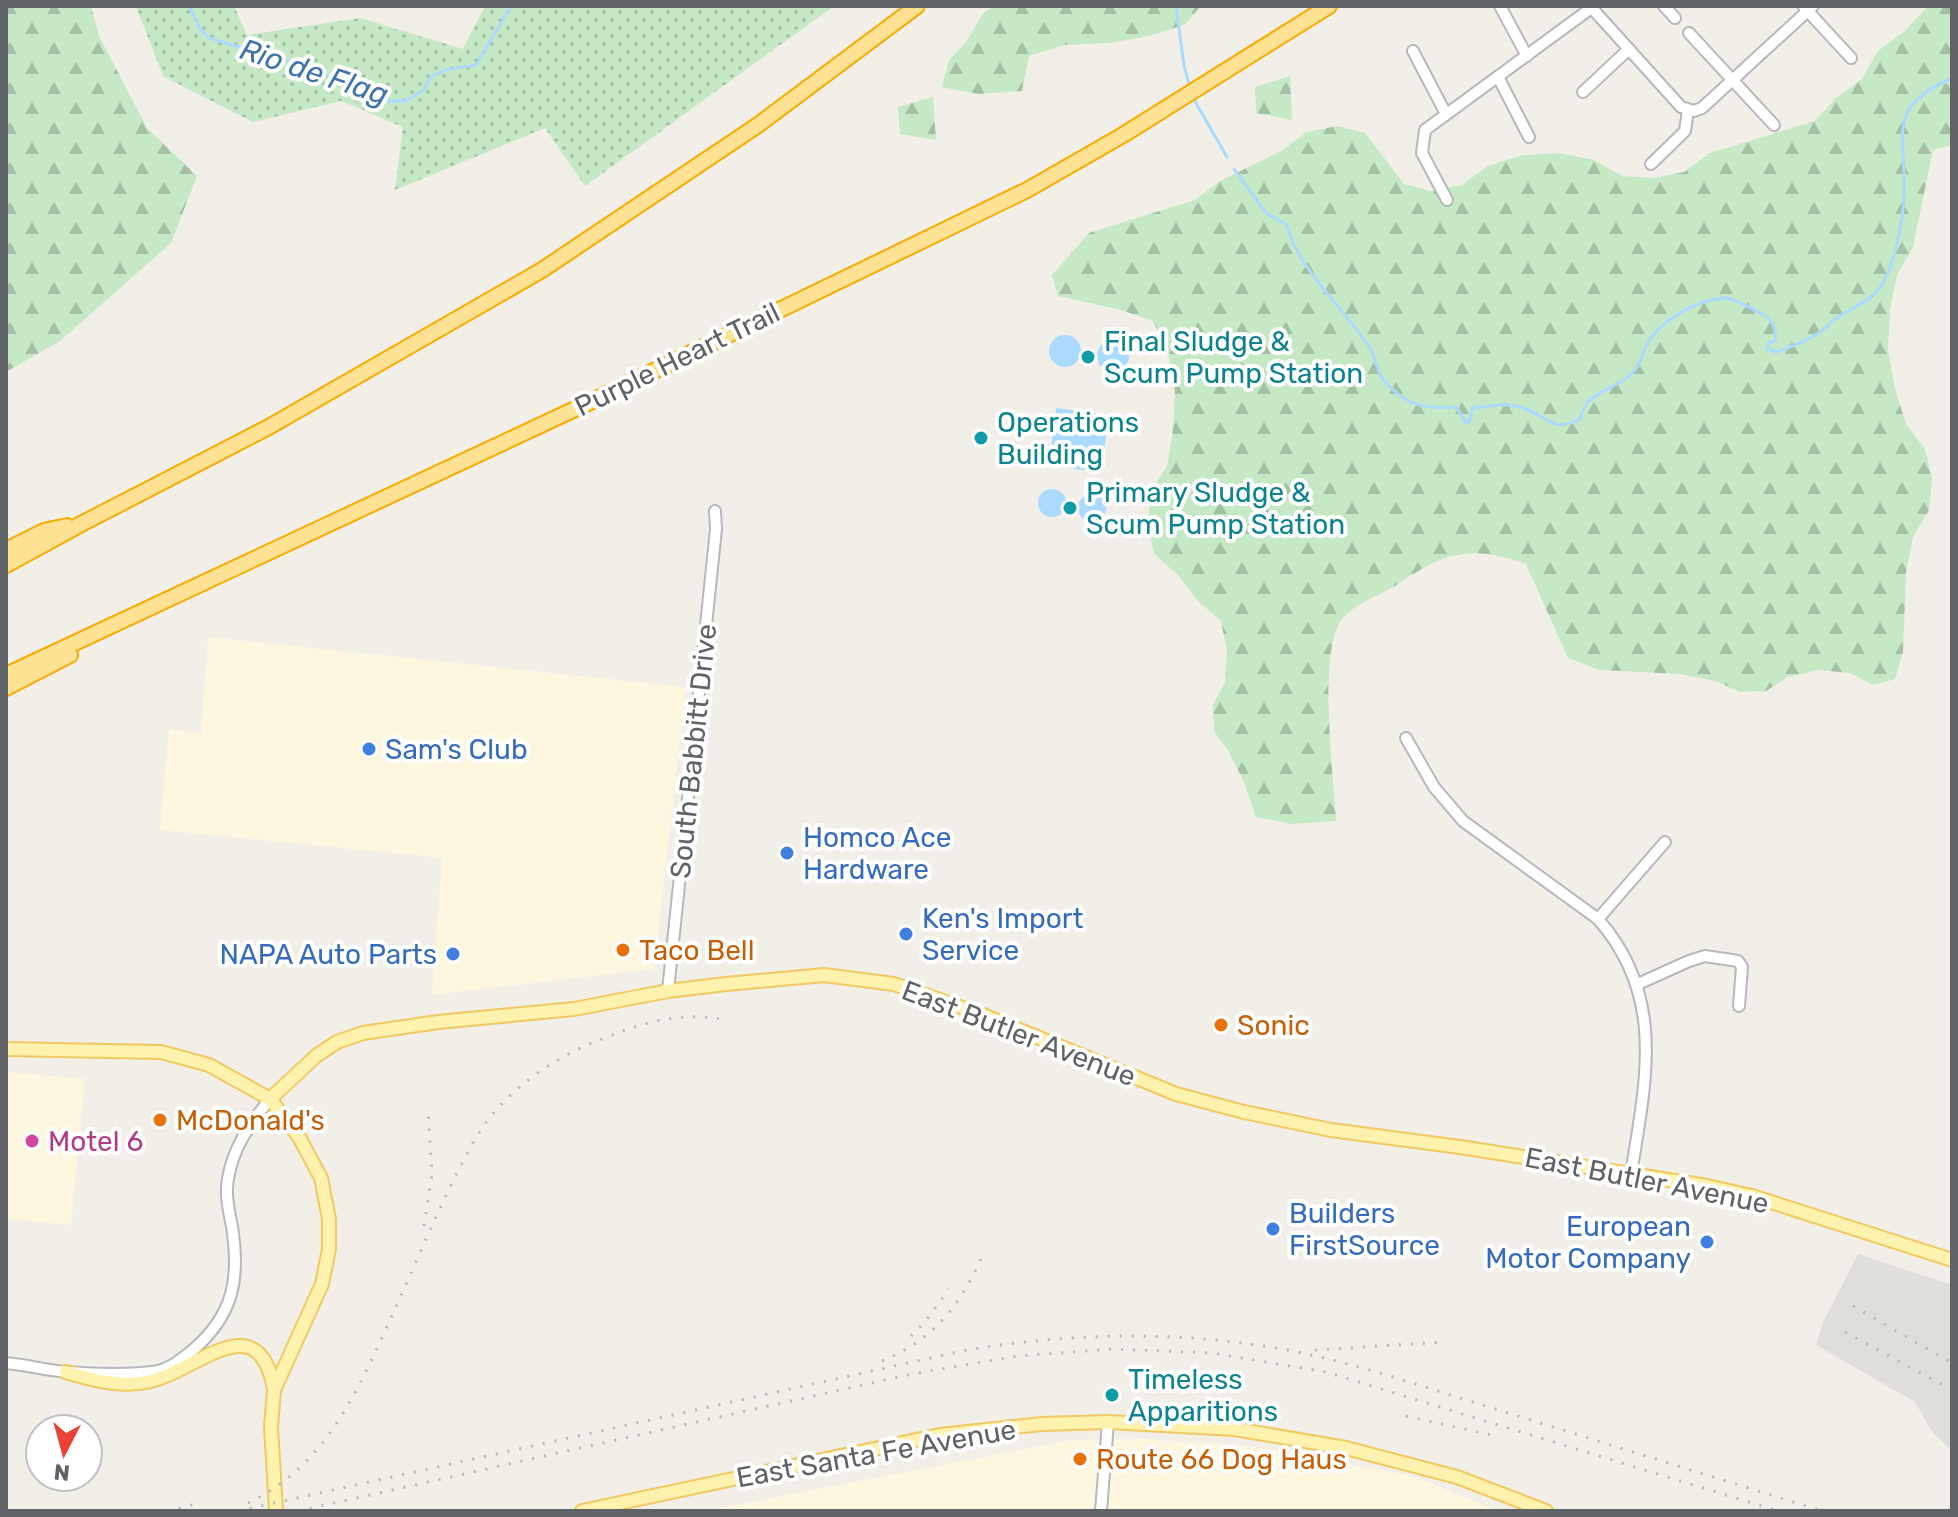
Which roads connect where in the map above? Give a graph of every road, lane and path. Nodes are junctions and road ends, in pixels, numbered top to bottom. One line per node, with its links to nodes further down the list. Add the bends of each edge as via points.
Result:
1 (917, 6): 23 (highway, via 758,125 542,270 267,428)
2 (1329, 6): 25 (highway, Purple Heart Trail, via 1027,190)
3 (1500, 6): 11 (street)
4 (1664, 6): 7 (street)
5 (1592, 7): 9 (street); 11 (street)
6 (1808, 8): 12 (street); 14 (street)
7 (1675, 18)
8 (1689, 33): 14 (street)
9 (1629, 49): 15 (street); 16 (street)
10 (1413, 51): 17 (street)
11 (1527, 56): 13 (street)
12 (1851, 58)
13 (1498, 77): 17 (street); 19 (street)
14 (1732, 80): 16 (street, via 1702,108); 18 (street)
15 (1583, 92)
16 (1688, 110): 20 (street, via 1685,131)
17 (1446, 114): 21 (street, via 1425,130 1422,153)
18 (1774, 125)
19 (1529, 137)
20 (1651, 164)
21 (1447, 200)
22 (715, 511): 33 (street, South Babbitt Drive)
23 (83, 523): 24 (highway, via 44,531); 26 (highway)
24 (6, 550)
25 (246, 561): 27 (highway, Purple Heart Trail); 28 (highway, via 224,578)
26 (6, 565)
27 (6, 675)
28 (6, 688)
29 (1406, 738): 31 (street, via 1434,787 1463,821)
30 (1665, 842): 31 (street)
31 (1598, 919): 32 (street)
32 (1638, 984): 34 (street, via 1705,956 1738,961); 37 (street, via 1646,1049)
33 (668, 991): 36 (main road, East Butler Avenue, via 574,1009 363,1033 316,1056); 37 (main road, East Butler Avenue, via 824,975 894,984 1176,1094 1244,1112 1331,1130)
34 (1739, 1006)
35 (6, 1049): 36 (main road, via 161,1052 209,1065)
36 (270, 1099): 40 (street, via 244,1133 230,1170 235,1281 221,1318 199,1344 154,1372); 41 (main road, via 321,1178 329,1219 322,1284)
37 (1631, 1174): 38 (main road, East Butler Avenue, via 1752,1196)
38 (1952, 1260)
39 (6, 1363): 40 (street)
40 (66, 1372): 41 (main road, via 98,1382 145,1382 221,1348 241,1345 260,1355)
41 (274, 1390): 43 (main road)
42 (1108, 1422): 44 (main road, East Santa Fe Avenue, via 940,1435); 45 (street); 46 (main road, East Santa Fe Avenue, via 1235,1429 1346,1448 1457,1477)
43 (276, 1511)
44 (582, 1511)
45 (1101, 1511)
46 (1546, 1511)

